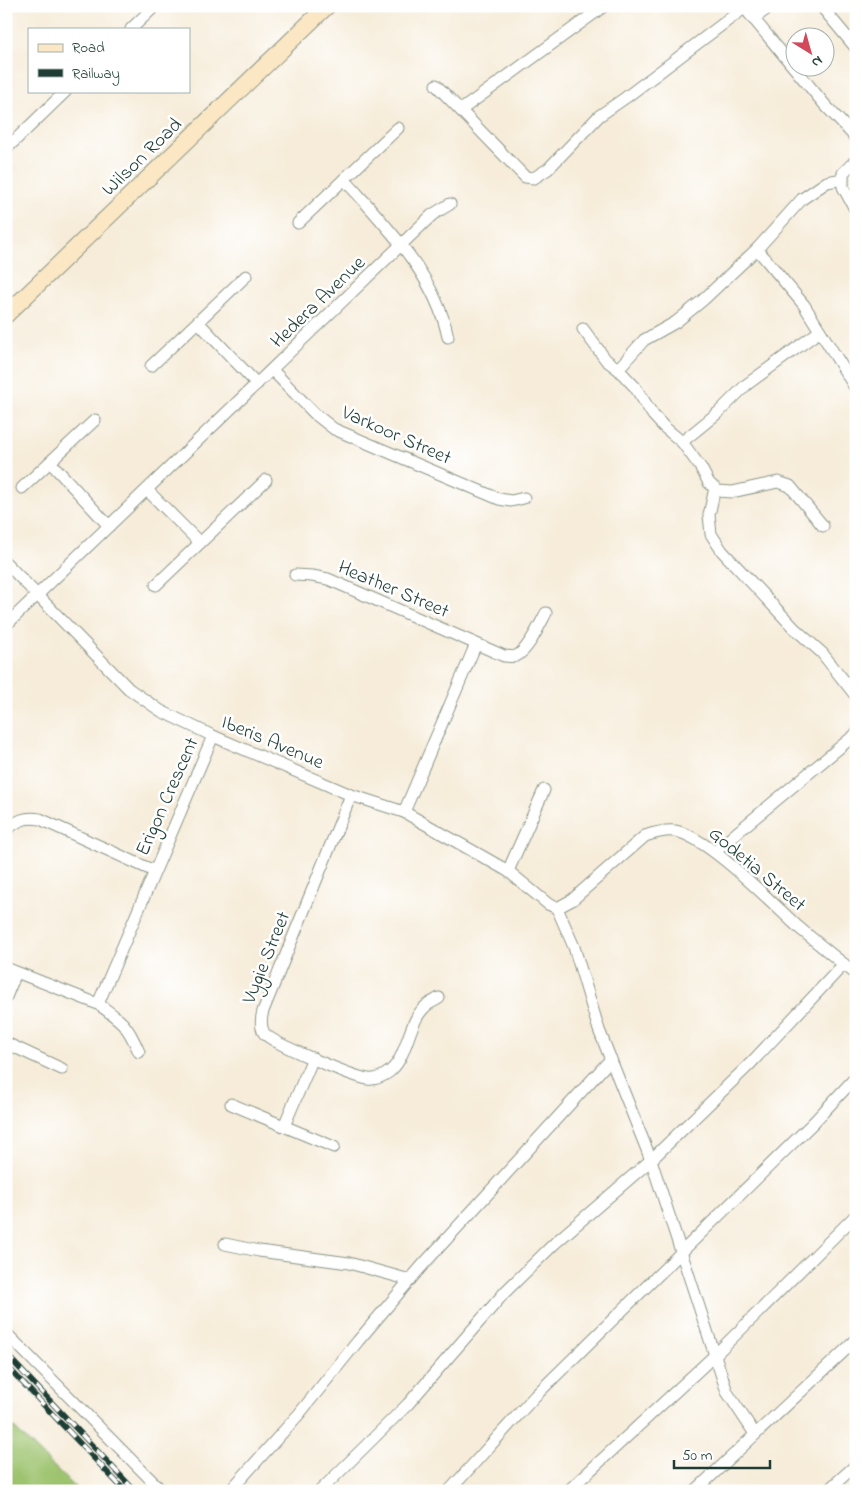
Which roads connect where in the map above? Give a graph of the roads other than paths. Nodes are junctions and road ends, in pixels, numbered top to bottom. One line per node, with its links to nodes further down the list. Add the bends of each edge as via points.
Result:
1 (155, 6): 8 (street)
2 (327, 6): 25 (street, Wilson Road)
3 (604, 6): 12 (street)
4 (771, 6): 7 (street)
5 (821, 6): 9 (street)
6 (743, 7): 7 (street); 12 (street, via 599,116 548,169 534,178 525,177)
7 (753, 19): 14 (street)
8 (133, 28)
9 (856, 48)
10 (436, 85): 12 (street)
11 (65, 92): 15 (street)
12 (461, 110)
13 (398, 128): 17 (street)
14 (856, 138)
15 (6, 149)
16 (856, 160): 18 (street, via 843,172)
17 (344, 179): 21 (street); 22 (street)
18 (843, 179): 20 (street, via 843,187); 23 (street, via 827,182 802,198)
19 (450, 204): 22 (street, Hedera Avenue, via 432,215)
20 (856, 211)
21 (298, 223)
22 (402, 243): 29 (street, via 438,303); 32 (street, Hedera Avenue)
23 (757, 249): 28 (street, via 804,305); 31 (street, via 676,322 644,340)
24 (246, 276): 26 (street)
25 (6, 315)
26 (198, 322): 30 (street); 33 (street)
27 (583, 329): 31 (street, via 606,360)
28 (820, 331): 34 (street); 36 (street, via 746,385)
29 (448, 337)
30 (151, 366)
31 (618, 368): 36 (street, via 664,428)
32 (272, 370): 33 (street, Hedera Avenue); 42 (street, Varkoor Street, via 334,429 499,499)
33 (257, 384): 41 (street, Hedera Avenue)
34 (856, 389)
35 (96, 420): 37 (street)
36 (682, 442): 40 (street)
37 (50, 462): 39 (street); 43 (street)
38 (266, 480): 45 (street)
39 (22, 488)
40 (715, 488): 44 (street, via 732,492 778,482 790,486); 53 (street, via 709,515 712,534 722,550 794,628 822,653)
41 (147, 490): 43 (street, Hedera Avenue); 45 (street)
42 (524, 498)
43 (110, 526): 49 (street, Hedera Avenue)
44 (823, 526)
45 (200, 543): 48 (street)
46 (6, 563): 49 (street, Iberis Avenue)
47 (295, 575): 52 (street, Heather Street, via 328,580)
48 (156, 585)
49 (38, 595): 51 (street, Hedera Avenue); 55 (street, Iberis Avenue, via 129,689 162,711)
50 (546, 613): 52 (street, Heather Street, via 533,637 513,657)
51 (6, 625)
52 (476, 644): 58 (street)
53 (856, 696)
54 (856, 734): 60 (street)
55 (213, 736): 57 (street, Iberis Avenue); 61 (street, Erigon Crescent)
56 (544, 790): 62 (street)
57 (351, 795): 58 (street, Iberis Avenue); 72 (street, Vygie Street, via 261,1018 264,1033 271,1040)
58 (404, 812): 62 (street, Iberis Avenue)
59 (6, 830): 61 (street, Erigon Crescent, via 24,818 40,819)
60 (715, 852): 63 (street, Godetia Street, via 675,831 645,836 572,900); 64 (street, Godetia Street)
61 (154, 871): 69 (street, Erigon Crescent)
62 (508, 871): 63 (street, Iberis Avenue)
63 (557, 908): 73 (street, via 574,947)
64 (844, 964): 66 (street, Godetia Street); 79 (street, via 750,1064)
65 (11, 971): 67 (street); 69 (street)
66 (856, 974)
67 (6, 997)
68 (439, 998): 72 (street, Vygie Street, via 426,1006 417,1018 398,1062 384,1076 367,1079)
69 (98, 1004): 71 (street, via 121,1020)
70 (6, 1043): 74 (street)
71 (139, 1052)
72 (313, 1058): 77 (street)
73 (611, 1059): 79 (street); 83 (street)
74 (62, 1070)
75 (856, 1077): 82 (street)
76 (231, 1104): 77 (street)
77 (284, 1126): 78 (street)
78 (334, 1147)
79 (651, 1160): 82 (street); 91 (street, via 555,1243 506,1292 408,1404)
80 (856, 1216): 86 (street)
81 (224, 1244): 83 (street, via 350,1263)
82 (680, 1253): 86 (street); 92 (street, via 535,1396)
83 (410, 1280): 90 (street, via 299,1414)
84 (6, 1333): 89 (street)
85 (856, 1340): 87 (street)
86 (715, 1355): 87 (street, via 727,1392); 93 (street)
87 (755, 1434): 94 (street)
88 (856, 1465): 95 (street)
89 (162, 1491)
90 (230, 1491)
91 (320, 1491)
92 (449, 1491)
93 (568, 1491)
94 (695, 1491)
95 (827, 1491)

